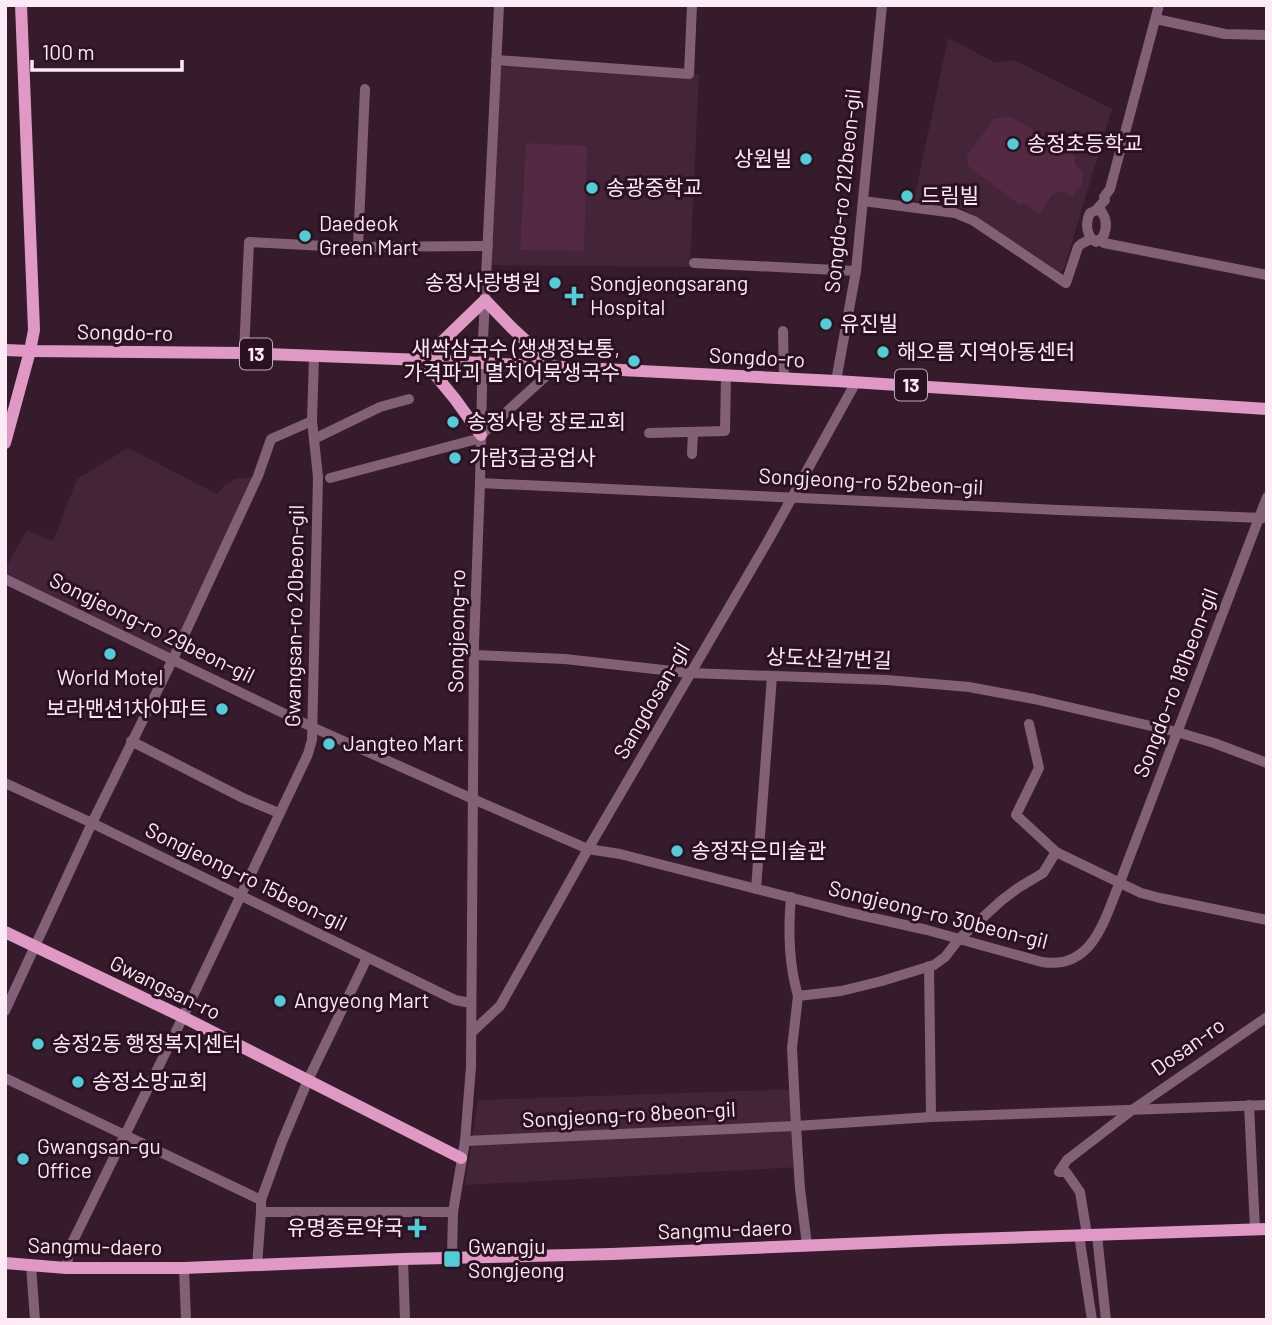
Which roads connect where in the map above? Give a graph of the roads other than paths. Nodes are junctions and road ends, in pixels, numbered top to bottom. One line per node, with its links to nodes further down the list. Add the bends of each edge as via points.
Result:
1 (21, 5): 21 (main road, via 34,331)
2 (499, 5): 8 (street, Songjeong-ro)
3 (692, 5): 8 (street, via 690,74)
4 (882, 5): 10 (street, Songdo-ro 212beon-gil)
5 (1159, 5): 6 (street)
6 (1156, 19): 7 (street, via 1225,34); 11 (street, via 1110,189)
7 (1267, 35)
8 (496, 60): 14 (street, Songjeong-ro)
9 (365, 89): 13 (street)
10 (863, 201): 12 (street, via 965,217 1066,283 1078,247); 16 (street, Songdo-ro 212beon-gil)
11 (1096, 210): 12 (street, via 1087,221); 12 (street, via 1105,218 1105,232)
12 (1096, 239): 17 (street)
13 (358, 246): 14 (street); 22 (street, via 249,242)
14 (488, 246): 18 (street, Songjeong-ro)
15 (694, 263): 16 (street)
16 (856, 271): 29 (street, Songdo-ro 212beon-gil)
17 (1267, 275)
18 (485, 300): 24 (main road); 25 (street, Songjeong-ro); 26 (main road)
19 (783, 331): 28 (street)
20 (5, 350): 21 (main road, Songdo-ro / 13)
21 (30, 351): 22 (main road, Songdo-ro / 13); 38 (main road)
22 (244, 353): 23 (main road, Songdo-ro / 13)
23 (314, 356): 24 (main road, Songdo-ro / 13); 33 (street, Gwangsan-ro 20beon-gil)
24 (423, 360): 25 (main road, Songdo-ro / 13); 36 (main road)
25 (482, 364): 26 (main road, Songdo-ro / 13); 36 (street, Songjeong-ro)
26 (555, 368): 27 (main road, Songdo-ro / 13); 36 (street)
27 (726, 375): 28 (main road, Songdo-ro / 13); 34 (street, via 724,431)
28 (784, 378): 29 (main road, Songdo-ro / 13)
29 (836, 381): 30 (main road, Songdo-ro / 13)
30 (856, 382): 32 (main road, Songdo-ro / 13); 42 (street, Sangdosan-gil)
31 (409, 399): 37 (street, via 380,407)
32 (1267, 409)
33 (312, 421): 37 (street, Gwangsan-ro 20beon-gil); 47 (street, via 271,439)
34 (693, 432): 35 (street); 39 (street)
35 (649, 433)
36 (481, 436): 40 (street); 41 (street, Songjeong-ro)
37 (314, 439): 51 (street, Gwangsan-ro 20beon-gil, via 318,477)
38 (5, 443)
39 (692, 454)
40 (330, 478)
41 (480, 483): 42 (street, Songjeong-ro 52beon-gil); 46 (street, Songjeong-ro)
42 (793, 497): 44 (street, Songjeong-ro 52beon-gil); 48 (street, Sangdosan-gil)
43 (1267, 497): 44 (street, Songdo-ro 181beon-gil)
44 (1263, 518): 52 (street, Songdo-ro 181beon-gil)
45 (5, 579): 47 (street, Songjeong-ro 29beon-gil)
46 (475, 655): 48 (street, 상도산길7번길, via 565,659); 56 (street, Songjeong-ro)
47 (173, 660): 51 (street, Songjeong-ro 29beon-gil); 53 (street)
48 (690, 673): 49 (street, 상도산길7번길); 59 (street, Sangdosan-gil)
49 (772, 676): 52 (street, 상도산길7번길, via 969,687); 62 (street)
50 (1029, 724): 60 (street, via 1039,768 1016,815)
51 (312, 727): 56 (street, Songjeong-ro 29beon-gil); 57 (street, Gwangsan-ro 20beon-gil, via 308,754)
52 (1177, 732): 54 (street, 상도산길7번길); 61 (street, Songdo-ro 181beon-gil)
53 (131, 741): 57 (street); 58 (street)
54 (1267, 763)
55 (5, 783): 58 (street, Songjeong-ro 15beon-gil)
56 (473, 799): 59 (street, Songjeong-ro 30beon-gil); 73 (street, Songjeong-ro)
57 (278, 813): 63 (street, Gwangsan-ro 20beon-gil)
58 (92, 823): 63 (street, Songjeong-ro 15beon-gil); 68 (street)
59 (588, 849): 62 (street, Songjeong-ro 30beon-gil); 77 (street, Sangdosan-gil, via 500,1006)
60 (1056, 852): 61 (street); 67 (street, via 1043,873 1010,894)
61 (1120, 883): 65 (street, via 1160,898); 70 (street, Songdo-ro 181beon-gil, via 1098,933)
62 (756, 889): 64 (street, Songjeong-ro 30beon-gil)
63 (239, 896): 69 (street, Songjeong-ro 15beon-gil); 75 (street, Gwangsan-ro 20beon-gil)
64 (790, 897): 67 (street, Songjeong-ro 30beon-gil); 72 (street, via 791,958)
65 (1267, 920)
66 (5, 932): 68 (main road, Gwangsan-ro)
67 (959, 939): 70 (street, Songjeong-ro 30beon-gil, via 1053,964); 71 (street, via 945,957)
68 (35, 946): 74 (street); 75 (main road, Gwangsan-ro)
69 (367, 958): 73 (street, Songjeong-ro 15beon-gil, via 455,1000); 79 (street)
70 (1076, 958)
71 (929, 966): 72 (street, via 841,991); 83 (street)
72 (798, 996): 84 (street, via 792,1048)
73 (471, 1003): 77 (street, Songjeong-ro)
74 (5, 1011)
75 (183, 1017): 79 (main road, Gwangsan-ro); 85 (street, Gwangsan-ro 20beon-gil)
76 (1267, 1017): 82 (street, Dosan-ro)
77 (472, 1031): 86 (street, Songjeong-ro)
78 (5, 1079): 85 (street)
79 (308, 1080): 87 (main road, Gwangsan-ro); 88 (street)
80 (1249, 1105): 81 (street, Dosan-ro); 82 (street, Dosan-ro); 91 (street)
81 (1267, 1105)
82 (1132, 1110): 83 (street, Songjeong-ro 8beon-gil); 92 (street, Dosan-ro, via 1067,1160 1059,1172 1066,1172 1080,1192)
83 (931, 1117): 84 (street, Songjeong-ro 8beon-gil)
84 (796, 1126): 86 (street, Songjeong-ro 8beon-gil); 93 (street)
85 (124, 1136): 88 (street); 99 (street, Gwangsan-ro 20beon-gil, via 71,1245)
86 (464, 1141): 87 (street, Songjeong-ro)
87 (461, 1158): 90 (street, Songjeong-ro)
88 (261, 1200): 89 (street)
89 (261, 1212): 90 (street); 98 (street)
90 (453, 1212): 94 (street, Songjeong-ro)
91 (1261, 1229): 92 (main road, Sangmu-daero)
92 (1088, 1235): 93 (main road, Sangmu-daero); 104 (street); 105 (street)
93 (807, 1245): 94 (main road, Sangmu-daero)
94 (452, 1257): 95 (main road, Sangmu-daero)
95 (403, 1259): 98 (main road, Sangmu-daero); 103 (street)
96 (5, 1264): 97 (main road, Sangmu-daero)
97 (32, 1266): 99 (main road, Sangmu-daero); 101 (street)
98 (257, 1266): 100 (main road, Sangmu-daero)
99 (66, 1268): 100 (main road, Sangmu-daero)
100 (184, 1268): 102 (street, Sangmu-daero)
101 (36, 1320)
102 (186, 1320)
103 (405, 1320)
104 (1092, 1320)
105 (1106, 1320)

